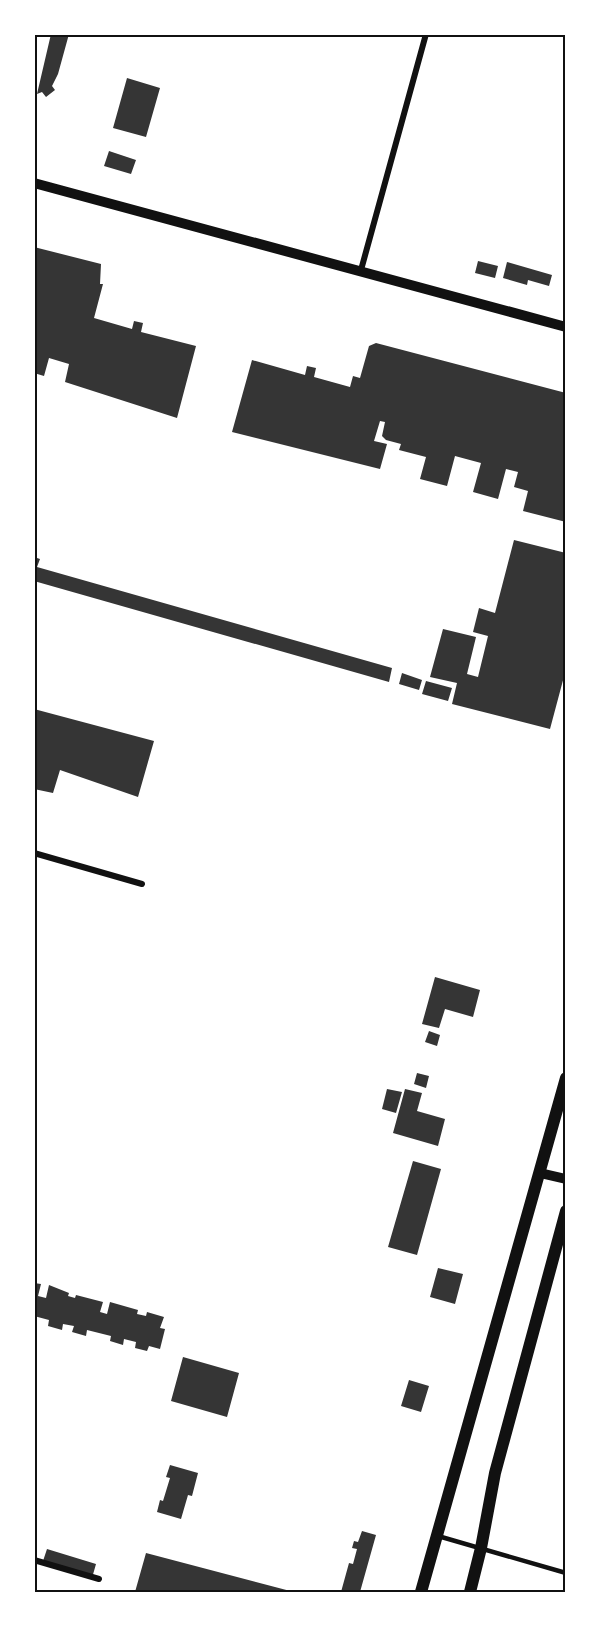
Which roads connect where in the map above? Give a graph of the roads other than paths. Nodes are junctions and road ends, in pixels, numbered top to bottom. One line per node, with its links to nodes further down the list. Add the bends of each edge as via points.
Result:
1 (426, 34): 3 (street)
2 (34, 183): 3 (street)
3 (361, 270): 4 (street)
4 (566, 327)
5 (34, 853): 6 (street)
6 (142, 884)
7 (566, 1078): 8 (main road)
8 (540, 1173): 9 (street); 11 (main road)
9 (566, 1179)
10 (566, 1211): 12 (main road, via 495,1473)
11 (438, 1536): 12 (lane); 16 (main road)
12 (481, 1548): 14 (lane); 17 (main road)
13 (34, 1560): 15 (street)
14 (566, 1573)
15 (99, 1579)
16 (422, 1593)
17 (470, 1593)

